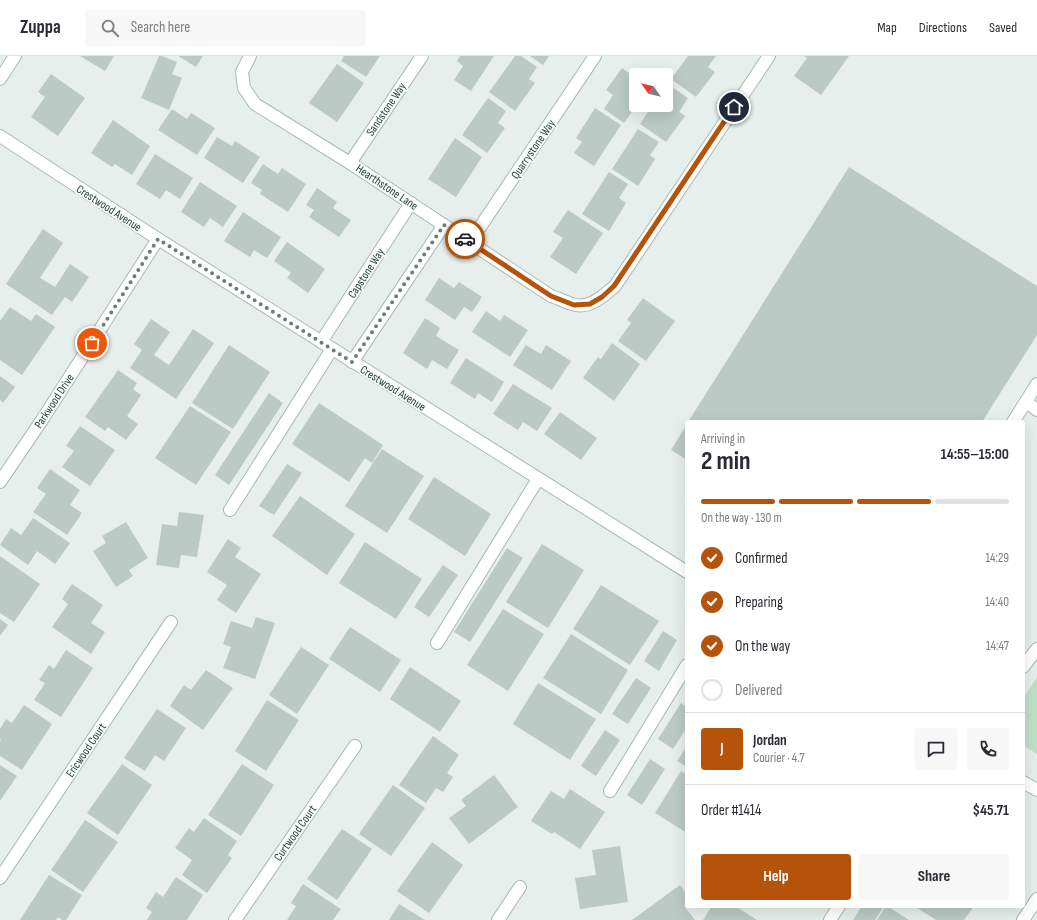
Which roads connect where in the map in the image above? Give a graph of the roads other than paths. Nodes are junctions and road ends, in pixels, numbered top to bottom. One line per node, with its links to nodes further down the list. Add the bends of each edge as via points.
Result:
1 (15, 56): 6 (street)
2 (250, 56): 8 (street, Hearthstone Lane, via 242,72 243,83 255,104)
3 (422, 56): 8 (street, Sandstone Way)
4 (595, 56): 12 (street, Quarrystone Way)
5 (769, 56): 12 (street, Hearthstone Lane, via 614,286 602,297 590,304 574,305 551,296)
6 (0, 78)
7 (0, 136): 11 (street, Crestwood Avenue)
8 (350, 163): 9 (street, Hearthstone Lane)
9 (412, 203): 10 (street, Hearthstone Lane); 13 (street, Capstone Way)
10 (444, 225): 12 (street, Hearthstone Lane); 15 (street)
11 (158, 239): 13 (street, Crestwood Avenue); 21 (street, Parkwood Drive)
12 (470, 242)
13 (321, 342): 14 (street, Crestwood Avenue)
14 (332, 349): 15 (street, Crestwood Avenue); 22 (street)
15 (352, 362): 20 (street, Crestwood Avenue)
16 (1037, 384): 17 (street)
17 (1026, 402): 18 (street); 19 (street)
18 (1037, 410)
19 (1014, 420)
20 (538, 479): 23 (street, Crestwood Avenue); 25 (street)
21 (0, 482)
22 (230, 510)
23 (685, 571)
24 (171, 622): 33 (street, Ericwood Court)
25 (437, 643)
26 (1037, 649): 27 (street)
27 (1025, 664)
28 (685, 668): 32 (street)
29 (355, 746): 37 (street, Curtwood Court)
30 (1025, 783): 31 (street)
31 (1037, 790)
32 (610, 791)
33 (0, 878)
34 (520, 887): 38 (street)
35 (1037, 899): 40 (street)
36 (837, 908): 39 (street)
37 (235, 920)
38 (498, 920)
39 (830, 920)
40 (1023, 920)

